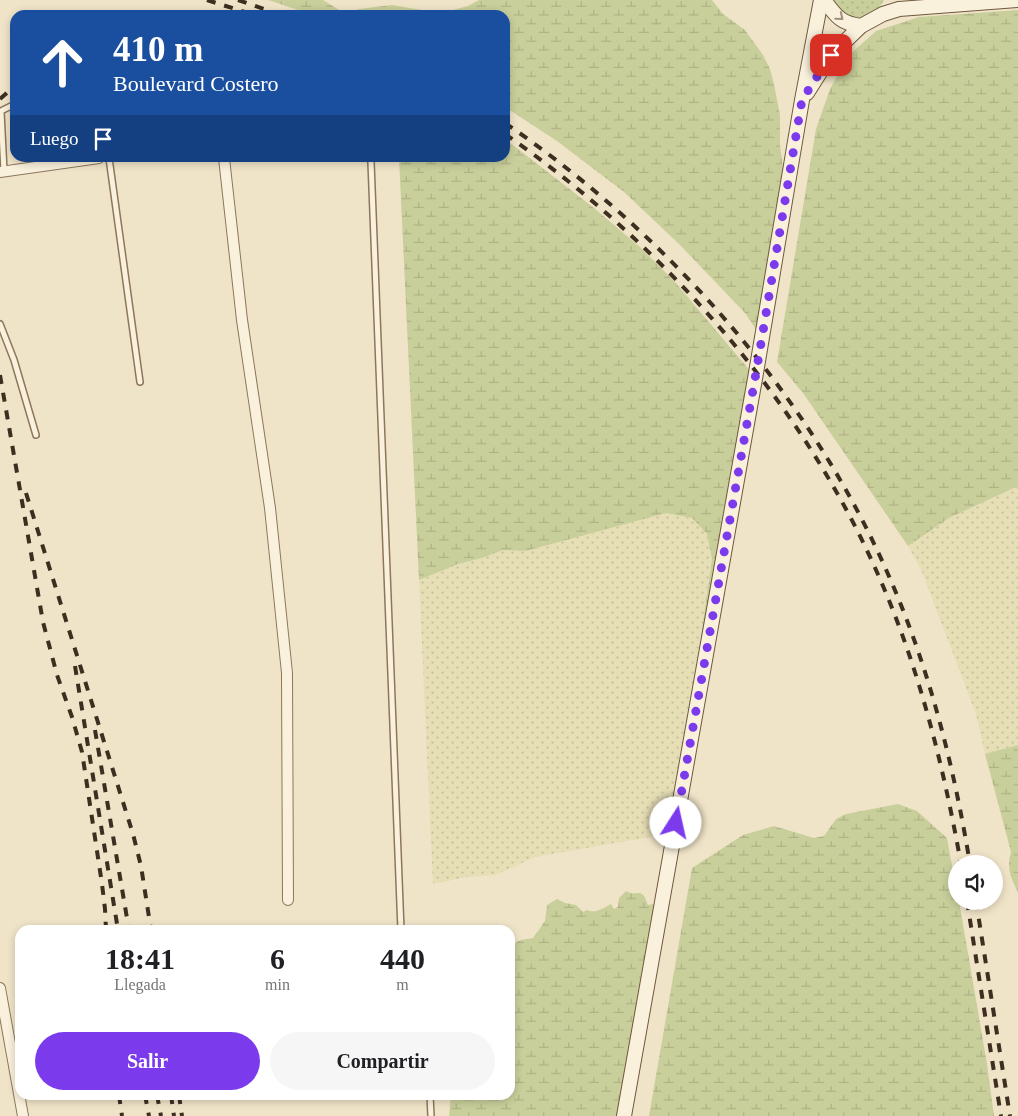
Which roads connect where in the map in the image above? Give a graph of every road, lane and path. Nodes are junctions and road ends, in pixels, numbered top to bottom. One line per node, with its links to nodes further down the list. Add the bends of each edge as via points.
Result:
1 (822, 0): 5 (main road, one-way to 5, via 838,18); 6 (main road)
2 (891, 0): 4 (main road)
3 (1017, 0): 4 (main road, via 900,9)
4 (882, 14): 5 (main road)
5 (862, 26): 6 (main road, via 831,55)
6 (802, 100): 25 (main road)
7 (10, 106): 12 (lane, via 1,111)
8 (69, 162): 12 (street)
9 (110, 162): 14 (lane)
10 (224, 162): 16 (street, via 288,672)
11 (371, 162): 17 (lane)
12 (2, 171)
13 (0, 324): 15 (lane)
14 (140, 382)
15 (36, 435)
16 (288, 900)
17 (401, 925)
18 (0, 988): 19 (street)
19 (3, 1029): 20 (street)
20 (15, 1081)
21 (19, 1100): 23 (street)
22 (430, 1100): 24 (lane)
23 (23, 1116)
24 (430, 1116)
25 (624, 1116)

